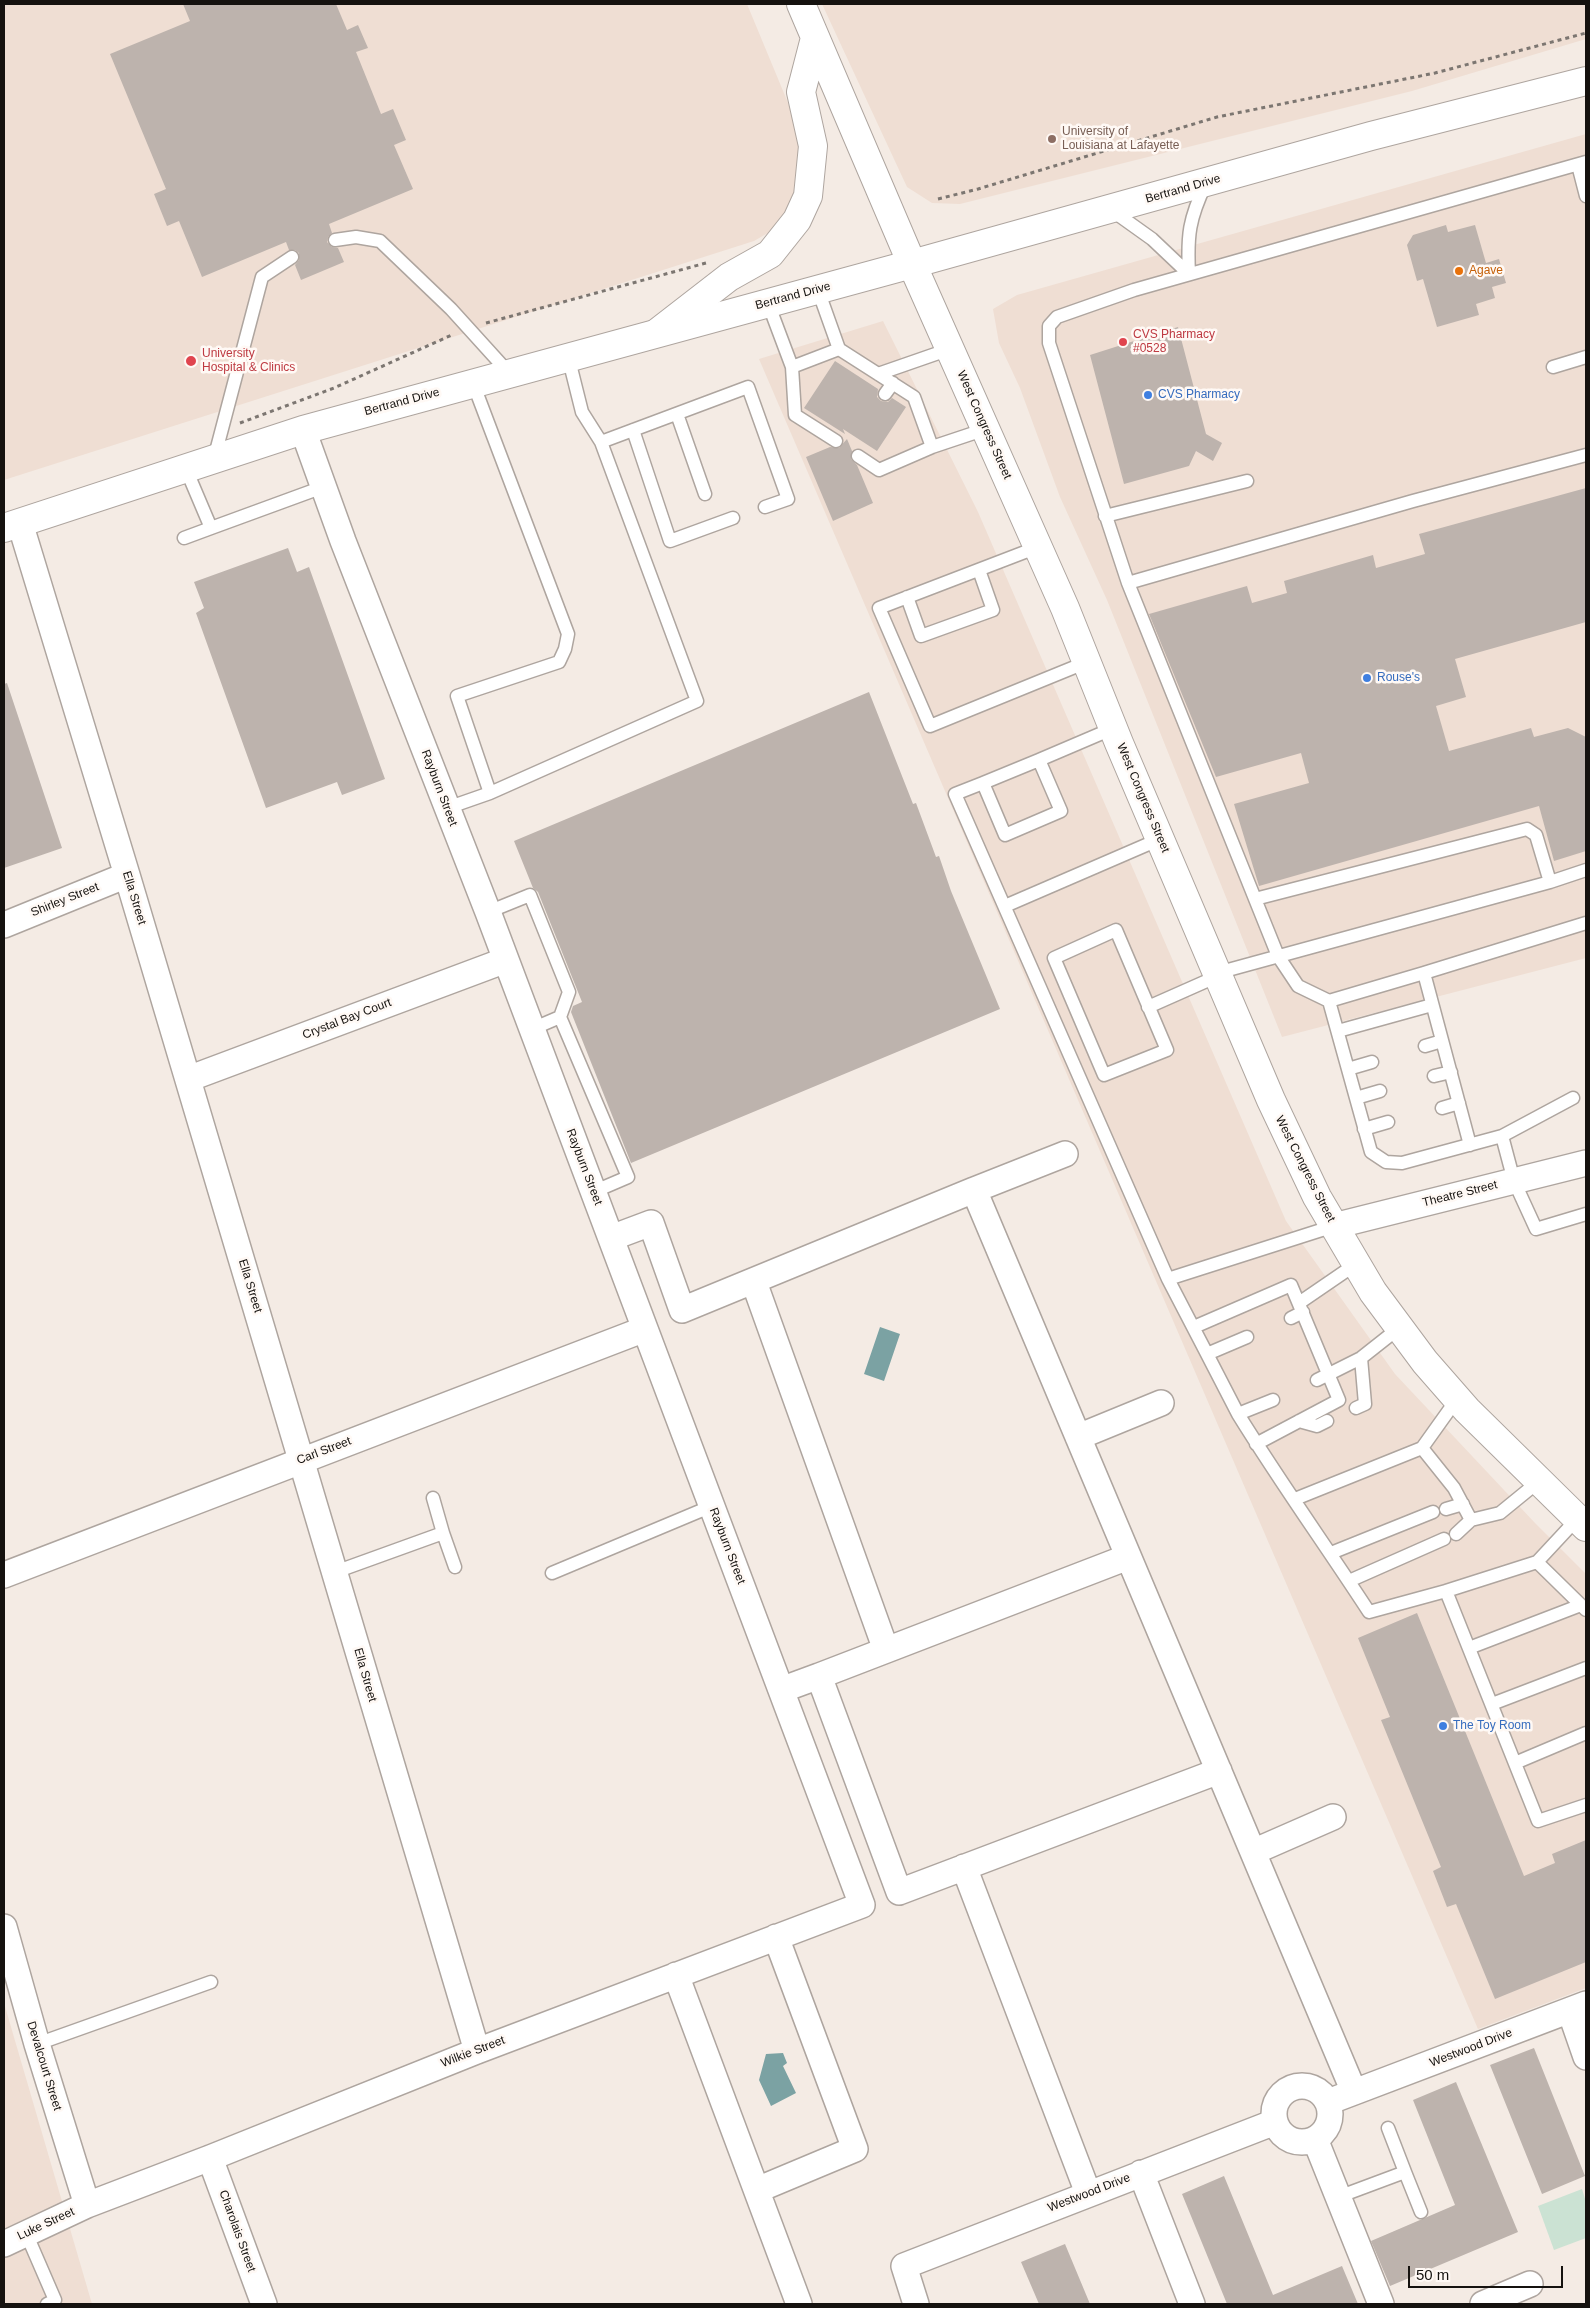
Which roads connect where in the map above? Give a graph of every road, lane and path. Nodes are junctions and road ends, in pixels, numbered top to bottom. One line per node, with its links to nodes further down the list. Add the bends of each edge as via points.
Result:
1 (801, 4): 3 (main road, West Congress Street)
2 (1586, 33): 8 (path, via 1435,73 1216,117)
3 (815, 38): 13 (main road, West Congress Street); 18 (main road, via 801,92 813,146 808,196 797,220 770,254 729,277)
4 (1586, 81): 6 (main road, Bertrand Drive)
5 (1582, 163): 7 (lane); 14 (lane)
6 (1207, 182): 9 (main road, Bertrand Drive); 14 (lane, via 1193,210 1187,238)
7 (1586, 196)
8 (938, 199)
9 (1110, 209): 13 (main road, Bertrand Drive); 14 (lane, via 1152,239)
10 (335, 240): 17 (lane, via 356,237 380,241)
11 (292, 257): 30 (lane, via 262,277)
12 (713, 261): 17 (path)
13 (912, 264): 15 (main road, Bertrand Drive); 20 (main road, West Congress Street)
14 (1188, 274): 44 (lane, via 1058,316 1048,326 1049,343)
15 (818, 290): 16 (main road, Bertrand Drive); 19 (lane)
16 (768, 303): 18 (main road, Bertrand Drive); 23 (lane)
17 (469, 329): 25 (lane); 30 (path, via 334,388)
18 (658, 332): 21 (main road, Bertrand Drive)
19 (839, 349): 23 (lane); 26 (lane, via 856,367)
20 (950, 349): 26 (lane); 29 (main road, West Congress Street)
21 (568, 356): 25 (main road, Bertrand Drive); 33 (lane, via 582,412)
22 (1586, 357): 24 (lane)
23 (792, 367): 34 (lane, via 795,414 818,424)
24 (1553, 367)
25 (509, 373): 27 (main road, Bertrand Drive)
26 (878, 374): 35 (lane, via 889,388 914,397)
27 (474, 383): 31 (main road, Bertrand Drive); 57 (lane, via 568,634 559,662 457,696)
28 (677, 414): 32 (lane); 42 (lane); 43 (lane, via 748,387 788,499)
29 (986, 429): 35 (lane); 49 (main road, West Congress Street)
30 (221, 430): 38 (lane)
31 (303, 430): 38 (main road, Bertrand Drive); 41 (street, Rayburn Street)
32 (632, 430): 33 (lane); 45 (lane, via 670,541)
33 (601, 442): 57 (lane, via 697,701)
34 (836, 442)
35 (932, 447): 37 (lane, via 879,470)
36 (1586, 455): 51 (lane)
37 (858, 456)
38 (214, 459): 39 (main road, Bertrand Drive)
39 (186, 469): 46 (main road, Bertrand Drive); 47 (lane)
40 (1247, 481): 44 (lane)
41 (324, 487): 47 (lane); 58 (street, Rayburn Street)
42 (705, 494)
43 (765, 507)
44 (1105, 516): 51 (lane)
45 (733, 518)
46 (12, 526): 61 (street, Ella Street)
47 (211, 528): 48 (lane)
48 (184, 538)
49 (1038, 547): 50 (lane); 53 (main road, West Congress Street)
50 (979, 570): 52 (lane); 52 (lane, via 993,610 921,636)
51 (1128, 583): 63 (lane)
52 (907, 597): 53 (lane, via 879,608 930,726)
53 (1087, 662): 54 (main road, West Congress Street)
54 (1114, 728): 55 (lane); 59 (main road, West Congress Street)
55 (1039, 760): 56 (lane); 56 (lane, via 1061,811 1005,835)
56 (983, 783): 64 (lane, via 955,794)
57 (490, 794): 58 (lane)
58 (447, 808): 65 (street, Rayburn Street)
59 (1160, 839): 64 (lane); 71 (main road, West Congress Street)
60 (1586, 870): 62 (lane)
61 (127, 875): 67 (street, Shirley Street); 84 (street, Ella Street)
62 (1550, 882): 63 (lane, via 1536,835 1527,829); 68 (lane)
63 (1255, 900): 68 (lane)
64 (1005, 906): 103 (lane)
65 (488, 912): 69 (street, Rayburn Street); 75 (lane, via 530,895 569,992)
66 (1586, 923): 70 (lane)
67 (4, 924)
68 (1278, 956): 71 (lane); 72 (lane, via 1298,986)
69 (506, 960): 76 (street, Rayburn Street); 84 (street, Crystal Bay Court)
70 (1424, 973): 72 (lane); 73 (lane)
71 (1218, 975): 74 (lane); 100 (main road, West Congress Street, via 1300,1164)
72 (1329, 1001): 77 (lane)
73 (1432, 1006): 77 (lane); 78 (lane)
74 (1148, 1007): 74 (lane, via 1116,930 1054,958 1104,1075 1167,1050)
75 (560, 1017): 76 (lane); 98 (lane, via 628,1177)
76 (532, 1029): 98 (street, Rayburn Street)
77 (1338, 1032): 81 (lane)
78 (1442, 1041): 79 (lane); 82 (lane)
79 (1425, 1046)
80 (1372, 1062): 81 (lane)
81 (1348, 1069): 86 (lane)
82 (1450, 1072): 83 (lane); 88 (lane)
83 (1434, 1076)
84 (188, 1079): 124 (street, Ella Street)
85 (1380, 1091): 86 (lane)
86 (1356, 1098): 91 (lane)
87 (1573, 1098): 92 (lane)
88 (1459, 1103): 89 (lane); 93 (lane)
89 (1442, 1108)
90 (1388, 1122): 91 (lane)
91 (1364, 1128): 93 (lane, via 1371,1152 1386,1162 1402,1164)
92 (1502, 1136): 93 (lane); 96 (lane)
93 (1470, 1145)
94 (1066, 1154): 97 (street)
95 (1586, 1163): 96 (street, Theatre Street)
96 (1514, 1181): 99 (lane, via 1536,1229); 100 (street, Theatre Street)
97 (974, 1190): 104 (street); 121 (street)
98 (593, 1192): 101 (street, Rayburn Street)
99 (1586, 1214)
100 (1334, 1226): 102 (main road, West Congress Street); 103 (lane)
101 (611, 1238): 104 (street, via 651,1223 682,1310); 109 (street, Rayburn Street)
102 (1356, 1264): 105 (lane); 108 (main road, West Congress Street)
103 (1168, 1280): 107 (lane)
104 (754, 1282): 146 (street)
105 (1301, 1308): 106 (lane); 107 (lane, via 1291,1285); 113 (lane)
106 (1291, 1318)
107 (1194, 1327): 111 (lane)
108 (1399, 1328): 112 (lane); 114 (main road, West Congress Street)
109 (645, 1329): 124 (street, Carl Street); 129 (street, Rayburn Street)
110 (1247, 1337): 111 (lane)
111 (1207, 1354): 118 (lane)
112 (1361, 1358): 113 (lane); 117 (lane, via 1365,1404)
113 (1323, 1377): 120 (lane, via 1339,1400)
114 (1457, 1399): 123 (lane); 125 (main road, West Congress Street)
115 (1273, 1400): 118 (lane)
116 (1161, 1404): 121 (street)
117 (1356, 1408)
118 (1238, 1414): 122 (lane)
119 (1327, 1421): 120 (lane, via 1317,1426)
120 (1299, 1422): 122 (lane)
121 (1078, 1437): 136 (street)
122 (1256, 1444): 127 (lane)
123 (1422, 1448): 127 (lane); 128 (lane)
124 (302, 1460): 139 (street, Ella Street); 141 (street, Carl Street)
125 (1538, 1482): 132 (lane, via 1500,1512); 133 (main road, West Congress Street)
126 (432, 1498): 134 (lane)
127 (1295, 1499): 135 (lane)
128 (1463, 1504): 130 (lane); 132 (lane)
129 (712, 1506): 140 (lane); 149 (street, Rayburn Street)
130 (1446, 1509)
131 (1433, 1512): 135 (lane)
132 (1471, 1520): 142 (lane, via 1450,1536)
133 (1582, 1523): 137 (lane)
134 (444, 1533): 138 (lane); 139 (lane)
135 (1331, 1554): 142 (lane)
136 (1128, 1556): 146 (street); 153 (street)
137 (1537, 1562): 143 (lane); 144 (lane)
138 (455, 1567)
139 (335, 1572): 167 (street, Ella Street)
140 (552, 1573)
141 (4, 1575)
142 (1349, 1581): 143 (lane, via 1369,1612)
143 (1446, 1591): 145 (lane)
144 (1584, 1607): 145 (lane)
145 (1469, 1648): 150 (lane)
146 (886, 1650): 148 (street)
147 (1586, 1668): 150 (lane)
148 (819, 1676): 149 (street); 154 (street)
149 (781, 1690): 156 (street, Rayburn Street)
150 (1492, 1704): 152 (lane)
151 (1586, 1733): 152 (lane)
152 (1515, 1763): 155 (lane, via 1538,1821)
153 (1219, 1771): 158 (street); 159 (street)
154 (864, 1799): 156 (street); 159 (street, via 898,1892)
155 (1586, 1805)
156 (827, 1813): 160 (street, Rayburn Street)
157 (1333, 1817): 158 (street)
158 (1253, 1852): 169 (street)
159 (964, 1867): 178 (street)
160 (862, 1905): 162 (street, Wilkie Street)
161 (4, 1926): 166 (street, Devalcourt Street)
162 (776, 1938): 163 (street, Wilkie Street); 177 (street, via 855,2149)
163 (676, 1975): 167 (street, Wilkie Street); 177 (street)
164 (211, 1982): 166 (lane)
165 (1578, 2008): 168 (street); 169 (street, Westwood Drive)
166 (37, 2044): 180 (street, Devalcourt Street)
167 (476, 2051): 174 (street, Wilkie Street)
168 (1586, 2057)
169 (1354, 2092): 170 (street, Westwood Drive)
170 (1328, 2102): 171 (street, via 1314,2088 1295,2086 1280,2096 1274,2113); 173 (street, via 1330,2121 1326,2130)
171 (1275, 2122): 173 (street, via 1285,2137 1293,2141 1302,2143); 176 (street, Westwood Drive)
172 (1388, 2128): 175 (lane)
173 (1315, 2139): 179 (street)
174 (210, 2158): 180 (street, Wilkie Street); 186 (street, Charolais Street)
175 (1405, 2172): 179 (lane); 181 (lane)
176 (1141, 2173): 178 (street, Westwood Drive); 189 (street)
177 (757, 2190): 187 (street)
178 (1088, 2193): 188 (street, Westwood Drive, via 904,2266)
179 (1338, 2197): 190 (street)
180 (87, 2205): 182 (street, Luke Street)
181 (1421, 2212)
182 (26, 2233): 183 (street, Luke Street); 185 (lane, via 55,2300)
183 (4, 2244)
184 (1530, 2284): 191 (street)
185 (47, 2304)
186 (264, 2304)
187 (799, 2304)
188 (916, 2304)
189 (1192, 2304)
190 (1381, 2304)
191 (1483, 2304)

